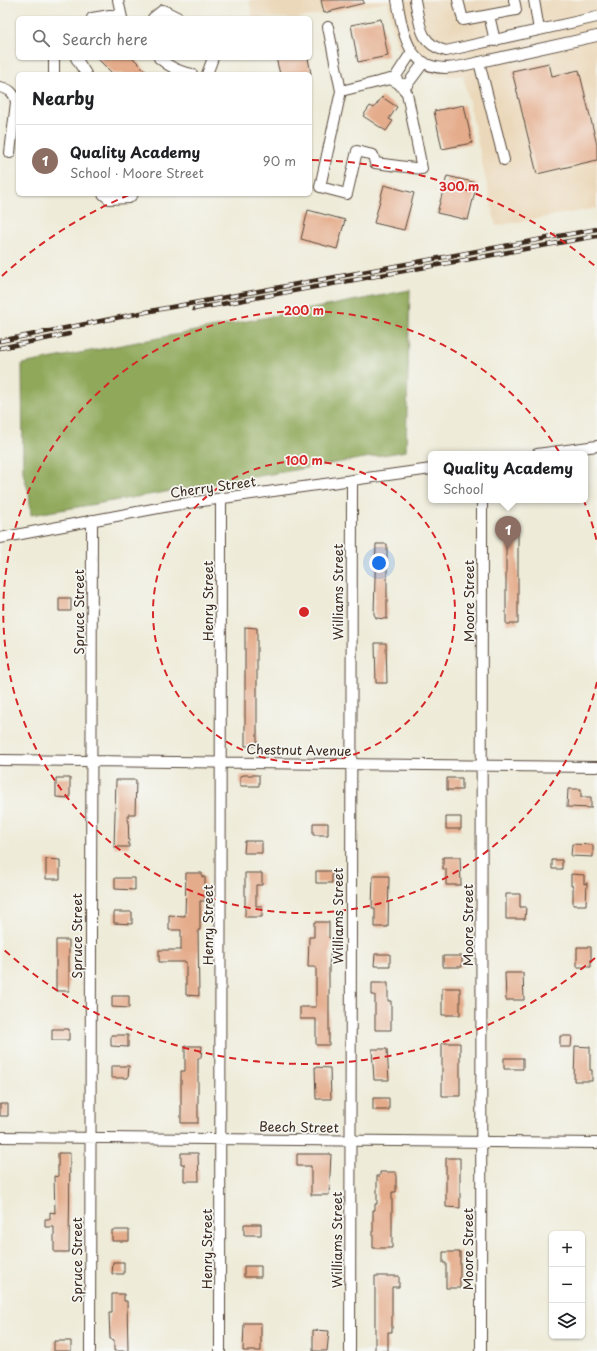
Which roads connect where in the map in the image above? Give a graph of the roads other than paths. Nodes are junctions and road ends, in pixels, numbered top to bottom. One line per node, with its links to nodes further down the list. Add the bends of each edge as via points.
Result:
1 (118, 0): 10 (street)
2 (397, 0): 19 (street, via 403,35)
3 (415, 0): 18 (street, via 422,33 434,47 451,51)
4 (458, 0): 7 (street, via 463,20)
5 (514, 0): 7 (street, via 516,10)
6 (537, 1): 15 (street)
7 (489, 15): 18 (street)
8 (104, 16): 9 (street)
9 (116, 16)
10 (121, 16)
11 (156, 16): 12 (street, via 163,10)
12 (175, 16)
13 (596, 17): 15 (street); 16 (street)
14 (328, 27): 33 (street)
15 (540, 30): 18 (street)
16 (597, 30)
17 (597, 36): 20 (street)
18 (491, 42): 20 (street)
19 (411, 53): 25 (street); 31 (street, via 396,76)
20 (490, 59): 26 (street)
21 (54, 60): 27 (street)
22 (77, 60): 28 (street)
23 (160, 60): 29 (street)
24 (212, 60): 30 (street)
25 (424, 62): 26 (street, via 444,68); 31 (street, via 407,85)
26 (478, 62): 35 (street)
27 (54, 72)
28 (85, 72)
29 (183, 72)
30 (208, 72)
31 (398, 83): 33 (street, via 390,79); 33 (street, via 407,93 422,169 376,163 373,154 357,152 347,194 320,187)
32 (0, 88): 34 (street, via 9,89 16,102)
33 (341, 91)
34 (10, 153)
35 (504, 160)
36 (105, 196): 37 (street, via 109,199)
37 (131, 196)
38 (596, 446): 39 (street)
39 (559, 451)
40 (428, 469): 41 (street, Cherry Street)
41 (352, 480): 42 (street, Cherry Street); 49 (street, Williams Street)
42 (221, 498): 44 (street, Cherry Street); 48 (street, Henry Street)
43 (482, 503): 50 (street, Moore Street)
44 (92, 520): 45 (street, Cherry Street); 47 (street, Spruce Street)
45 (0, 538)
46 (0, 760): 47 (street, Chestnut Avenue)
47 (91, 761): 48 (street, Chestnut Avenue); 53 (street, Spruce Street)
48 (221, 762): 49 (street, Chestnut Avenue); 54 (street, Henry Street)
49 (351, 764): 50 (street, Chestnut Avenue); 55 (street, Williams Street)
50 (481, 765): 51 (street, Chestnut Avenue); 56 (street, Moore Street)
51 (597, 767)
52 (0, 1137): 53 (street, Beech Street)
53 (90, 1138): 54 (street, Beech Street); 58 (street, Spruce Street)
54 (220, 1139): 55 (street, Beech Street); 59 (street, Henry Street)
55 (350, 1141): 56 (street, Beech Street); 60 (street, Williams Street)
56 (481, 1142): 57 (street, Beech Street); 61 (street, Moore Street)
57 (597, 1143)
58 (90, 1351)
59 (220, 1351)
60 (350, 1351)
61 (481, 1351)

